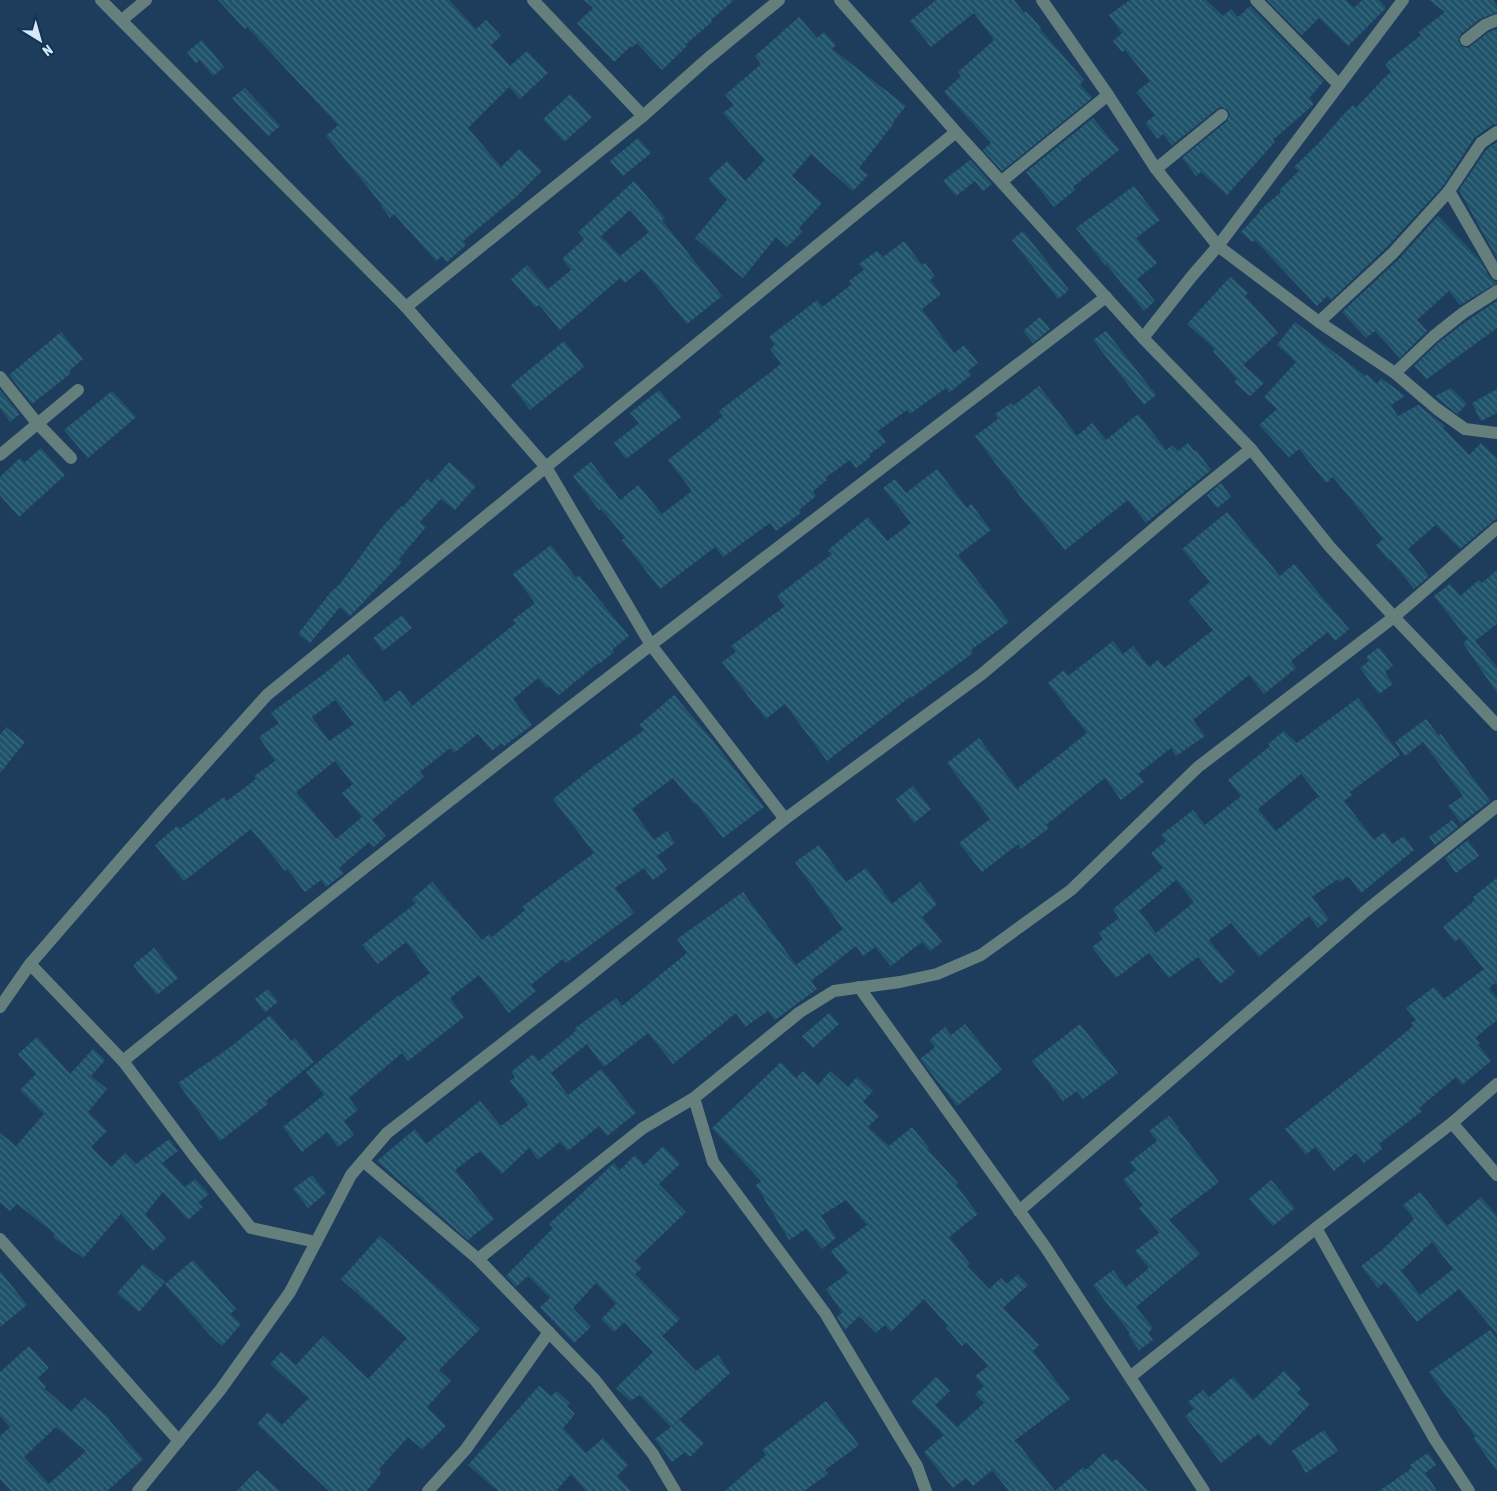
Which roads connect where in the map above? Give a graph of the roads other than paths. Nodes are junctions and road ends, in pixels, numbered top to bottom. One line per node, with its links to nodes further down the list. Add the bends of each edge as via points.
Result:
1 (102, 0): 9 (street)
2 (146, 0): 9 (street)
3 (533, 0): 15 (street)
4 (779, 0): 15 (street)
5 (840, 0): 16 (street)
6 (1043, 0): 13 (street)
7 (1256, 0): 12 (street)
8 (1403, 0): 12 (street)
9 (122, 20): 25 (street)
10 (1497, 20): 11 (street)
11 (1466, 40)
12 (1339, 85): 21 (street)
13 (1108, 95): 18 (street); 19 (street)
14 (1222, 115): 18 (street)
15 (643, 116): 25 (street)
16 (956, 132): 19 (street); 36 (street)
17 (1497, 132): 20 (street, via 1481,143)
18 (1156, 170): 21 (street)
19 (1002, 181): 24 (street)
20 (1449, 191): 22 (street); 26 (street, via 1393,252)
21 (1218, 246): 26 (street); 27 (street)
22 (1497, 274)
23 (1497, 291): 28 (street, via 1434,336)
24 (1106, 297): 27 (street); 39 (street)
25 (406, 307): 36 (street)
26 (1319, 322): 28 (street)
27 (1143, 338): 33 (street)
28 (1394, 373): 32 (street, via 1465,430)
29 (0, 376): 31 (street)
30 (78, 390): 31 (street)
31 (37, 423): 34 (street); 35 (street)
32 (1497, 433)
33 (1251, 449): 38 (street, via 1330,547); 42 (street, via 982,674)
34 (0, 455)
35 (71, 458)
36 (546, 467): 39 (street); 43 (street, via 267,695)
37 (1497, 528): 38 (street)
38 (1394, 617): 40 (street); 44 (street, via 1198,767 1071,890 981,955 936,974)
39 (651, 645): 42 (street); 46 (street)
40 (1497, 725)
41 (1497, 806): 52 (street, via 1368,909)
42 (785, 819): 50 (street, via 587,978 387,1132)
43 (30, 964): 45 (street); 46 (street)
44 (859, 987): 48 (street, via 834,991 800,1012); 52 (street)
45 (0, 1007)
46 (123, 1061): 55 (street, via 252,1228)
47 (1497, 1084): 49 (street)
48 (694, 1098): 56 (street, via 643,1128); 63 (street, via 713,1162 825,1313 917,1466)
49 (1452, 1123): 51 (street); 53 (street)
50 (363, 1161): 55 (street, via 351,1175); 56 (street)
51 (1497, 1175)
52 (1019, 1211): 58 (street)
53 (1316, 1228): 58 (street); 65 (street, via 1434,1438)
54 (0, 1239): 59 (street)
55 (316, 1242): 59 (street, via 290,1292 221,1389)
56 (478, 1259): 57 (street)
57 (548, 1332): 61 (street, via 466,1449); 62 (street, via 595,1380 653,1454)
58 (1130, 1377): 64 (street)
59 (179, 1441): 60 (street)
60 (138, 1491)
61 (428, 1491)
62 (675, 1491)
63 (926, 1491)
64 (1204, 1491)
65 (1469, 1491)

